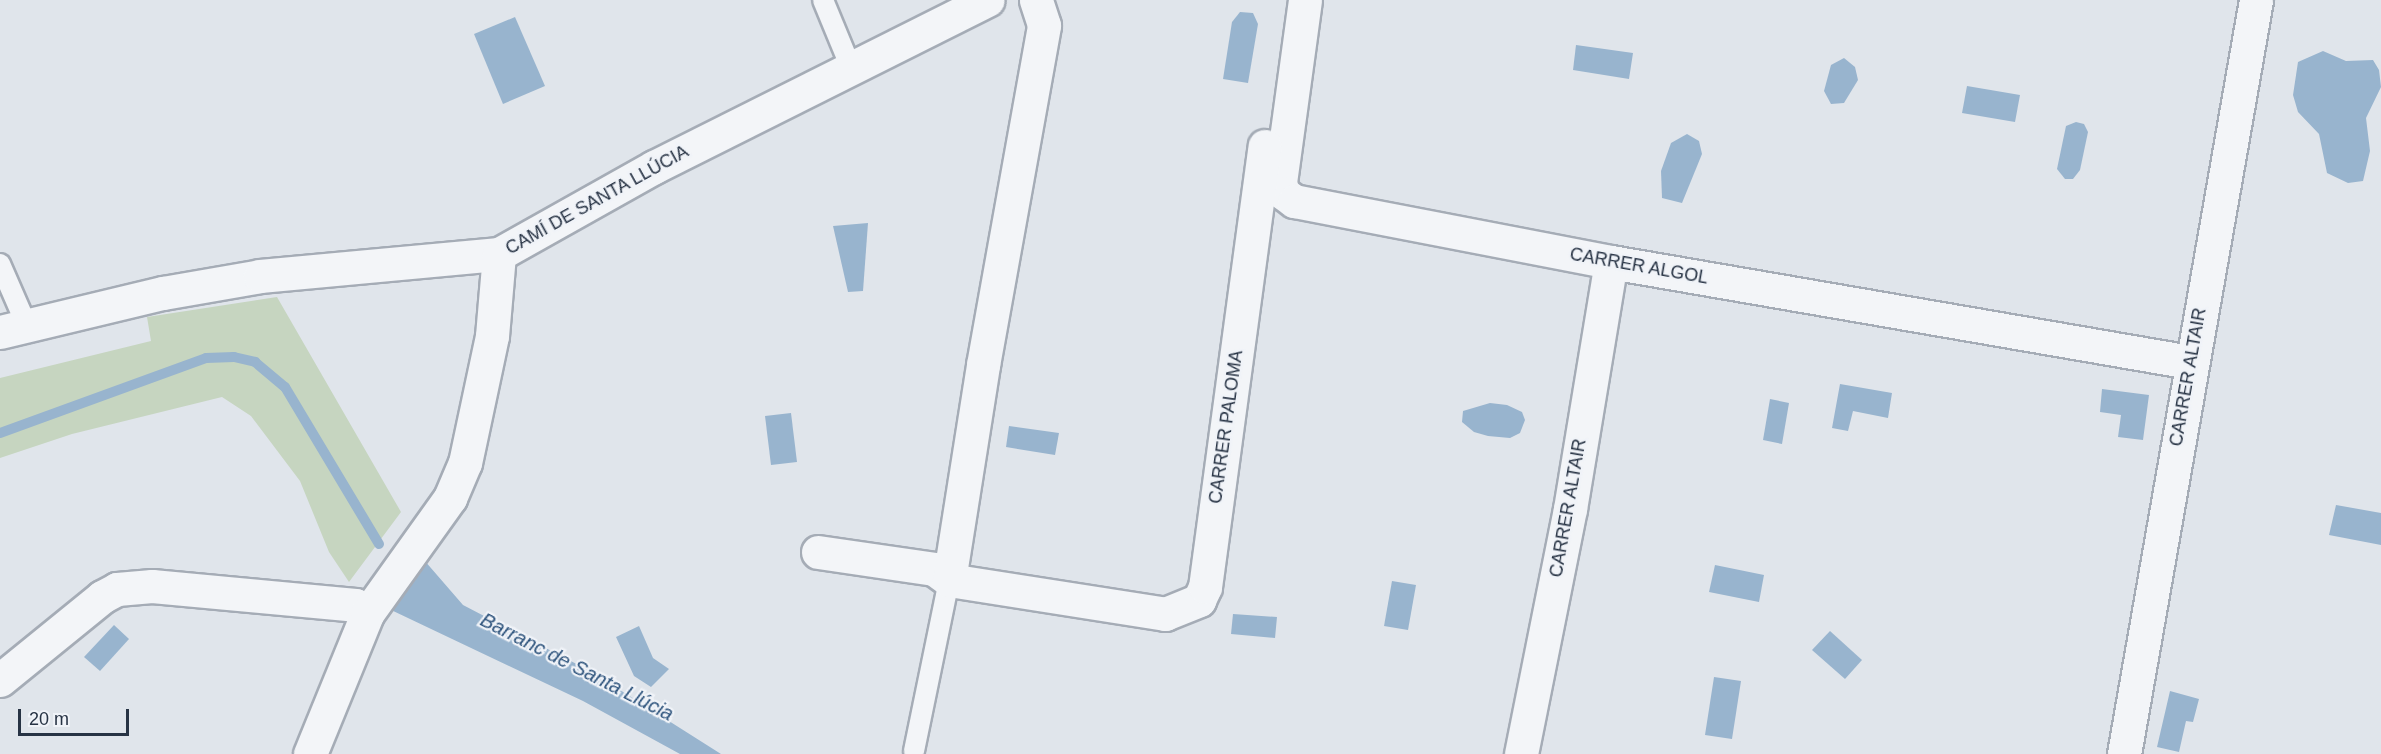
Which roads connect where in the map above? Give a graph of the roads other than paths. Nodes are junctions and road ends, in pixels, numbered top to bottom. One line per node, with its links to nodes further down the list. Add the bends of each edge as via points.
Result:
1 (823, 0): 7 (lane)
2 (987, 0): 7 (street, CAMÍ DE SANTA LLÚCIA)
3 (1036, 0): 14 (street, via 1044,25)
4 (1285, 0): 14 (street, CARRER PALOMA, via 1205,587 1199,600 1165,614)
5 (1305, 0): 9 (street, CARRER ALGOL, via 1280,183 1283,193 1294,201)
6 (2256, 0): 12 (street, CARRER ALTAIR)
7 (851, 68): 8 (street, CAMÍ DE SANTA LLÚCIA, via 654,167)
8 (499, 254): 11 (street, CAMÍ DE SANTA LLÚCIA, via 260,276 163,293); 15 (street, via 492,336 465,463 450,498)
9 (1611, 262): 12 (street, CARRER ALGOL); 19 (street, CARRER ALTAIR, via 1570,509)
10 (0, 264): 11 (lane)
11 (13, 329)
12 (2190, 362): 20 (street, CARRER ALTAIR)
13 (818, 552): 14 (street, CARRER PALOMA, via 934,569)
14 (949, 580): 17 (lane)
15 (367, 614): 16 (street, via 355,605 153,586 117,589); 18 (street)
16 (0, 680)
17 (914, 751)
18 (310, 754)
19 (1521, 754)
20 (2124, 754)

